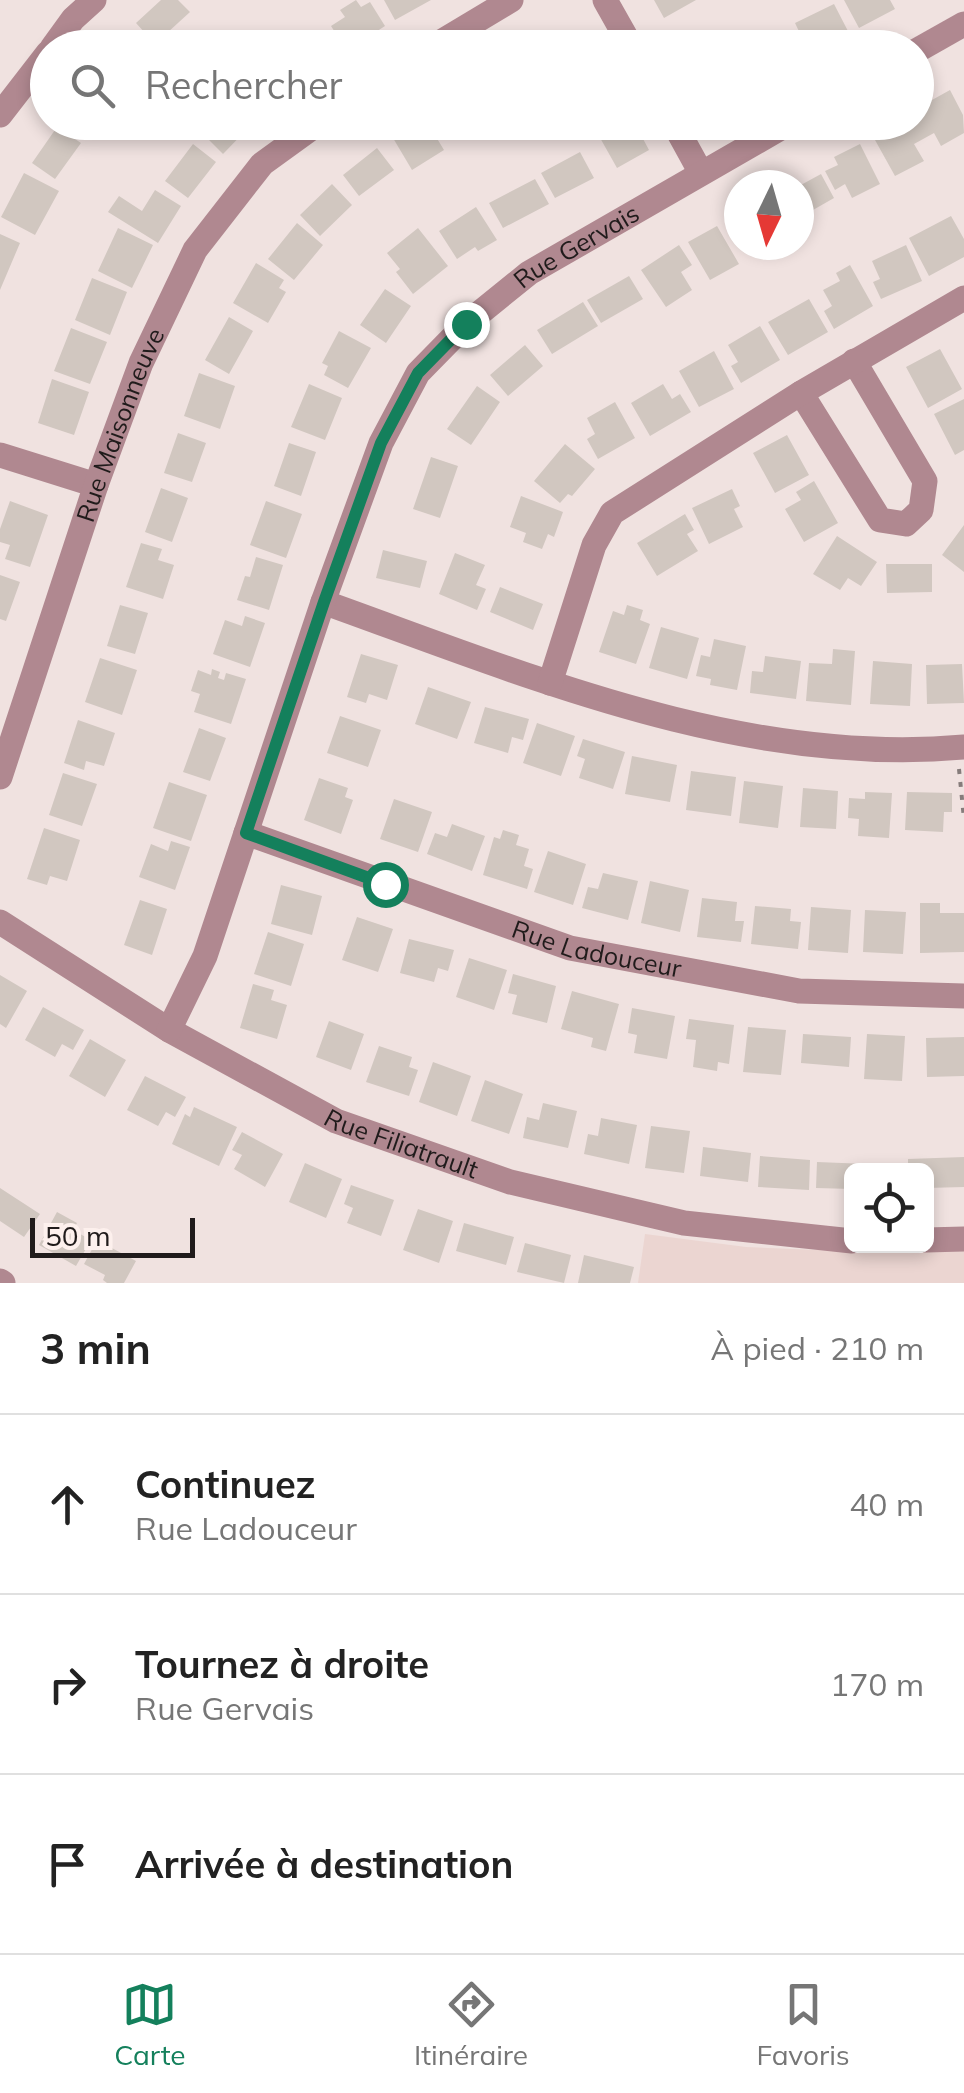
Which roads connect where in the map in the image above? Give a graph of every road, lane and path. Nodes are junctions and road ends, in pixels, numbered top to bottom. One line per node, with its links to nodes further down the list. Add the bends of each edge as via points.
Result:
1 (94, 0): 6 (street)
2 (512, 0): 4 (street)
3 (605, 0): 8 (street)
4 (479, 8): 7 (street)
5 (964, 24): 9 (street)
6 (68, 30)
7 (453, 30)
8 (622, 30)
9 (934, 41)
10 (30, 76): 11 (street)
11 (0, 114)
12 (295, 140): 20 (street, Rue Maisonneuve, via 262,164 195,250 141,363)
13 (683, 140): 15 (street)
14 (759, 140): 15 (street, Rue Gervais)
15 (701, 173): 21 (street, Rue Gervais, via 529,273 418,373 381,443)
16 (964, 298): 17 (street)
17 (854, 361): 18 (street); 18 (street, via 925,481 922,510 906,524 880,520)
18 (801, 392): 22 (street, via 612,513 594,545)
19 (0, 455): 20 (street)
20 (96, 486): 24 (street, Rue Maisonneuve)
21 (324, 602): 22 (street); 26 (street, Rue Gervais)
22 (550, 684): 23 (street, via 758,736)
23 (961, 755): 25 (path)
24 (0, 777)
25 (964, 819)
26 (246, 833): 28 (street, Rue Ladouceur, via 570,948 800,991); 29 (street, Rue Gervais, via 206,956)
27 (0, 922): 29 (street, Rue Filiatrault)
28 (964, 996)
29 (169, 1030): 31 (street, Rue Filiatrault, via 336,1121 510,1182 684,1223)
30 (964, 1239): 32 (street)
31 (844, 1240)
32 (934, 1240)

